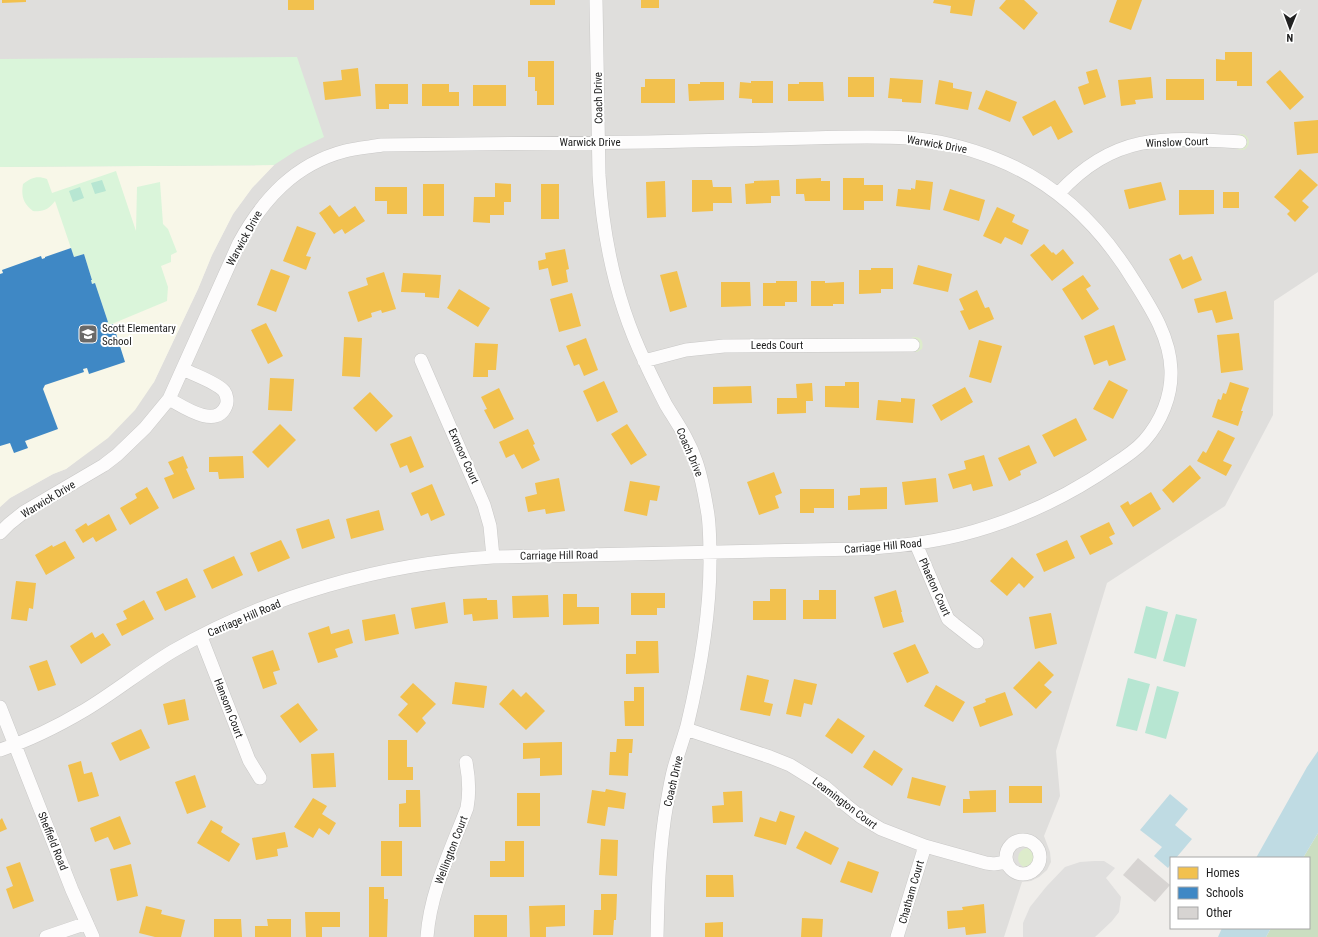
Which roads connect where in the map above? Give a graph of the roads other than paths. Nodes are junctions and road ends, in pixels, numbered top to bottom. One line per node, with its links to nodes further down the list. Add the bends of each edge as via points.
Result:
1 (596, 0): 2 (street, Coach Drive)
2 (598, 142): 4 (street, Warwick Drive, via 909,138 955,146 999,160 1032,176); 7 (street, Coach Drive, via 600,201 607,243 623,308); 8 (street, Warwick Drive, via 382,145 345,151 319,161 286,181 251,221)
3 (1240, 142): 4 (street, Winslow Court, via 1179,140 1124,147 1094,162)
4 (1058, 194): 10 (street, Warwick Drive, via 1072,204 1114,250 1145,298 1165,339 1171,370 1168,395 1159,418)
5 (913, 345): 7 (street, Leeds Court, via 724,346 686,350)
6 (421, 360): 14 (street, Exmoor Court, via 484,505 490,526)
7 (644, 361): 13 (street, Coach Drive, via 696,461 703,483)
8 (183, 369): 9 (street, Warwick Drive); 9 (street, via 225,392 226,406 217,415 205,416)
9 (169, 399): 11 (street, Warwick Drive, via 117,456 88,476 24,512)
10 (1139, 446): 12 (street, Carriage Hill Road, via 1101,474 1028,512 961,535)
11 (0, 533)
12 (916, 544): 13 (street, Carriage Hill Road, via 858,549); 16 (street, Phaeton Court, via 948,619)
13 (710, 552): 14 (street, Carriage Hill Road); 18 (street, Coach Drive, via 706,633)
14 (493, 557): 15 (street, Carriage Hill Road, via 421,564 347,580 284,600)
15 (201, 636): 19 (street, Carriage Hill Road, via 73,717); 22 (street, Hansom Court, via 250,760)
16 (977, 642)
17 (0, 707): 19 (street)
18 (686, 729): 23 (street, Leamington Court, via 790,765 824,786 846,806 881,829); 29 (street, Coach Drive, via 674,768 663,831)
19 (15, 745): 20 (street, Carriage Hill Road); 25 (street, Sheffield Road)
20 (0, 750)
21 (466, 762): 28 (street, Wellington Court, via 469,782 467,808 436,889)
22 (260, 778)
23 (925, 846): 24 (street, Leamington Court, via 986,863); 30 (street, Chatham Court)
24 (1007, 862)
25 (87, 923): 26 (street); 27 (street, Sheffield Road)
26 (46, 937)
27 (93, 937)
28 (427, 937)
29 (657, 937)
30 (897, 937)

